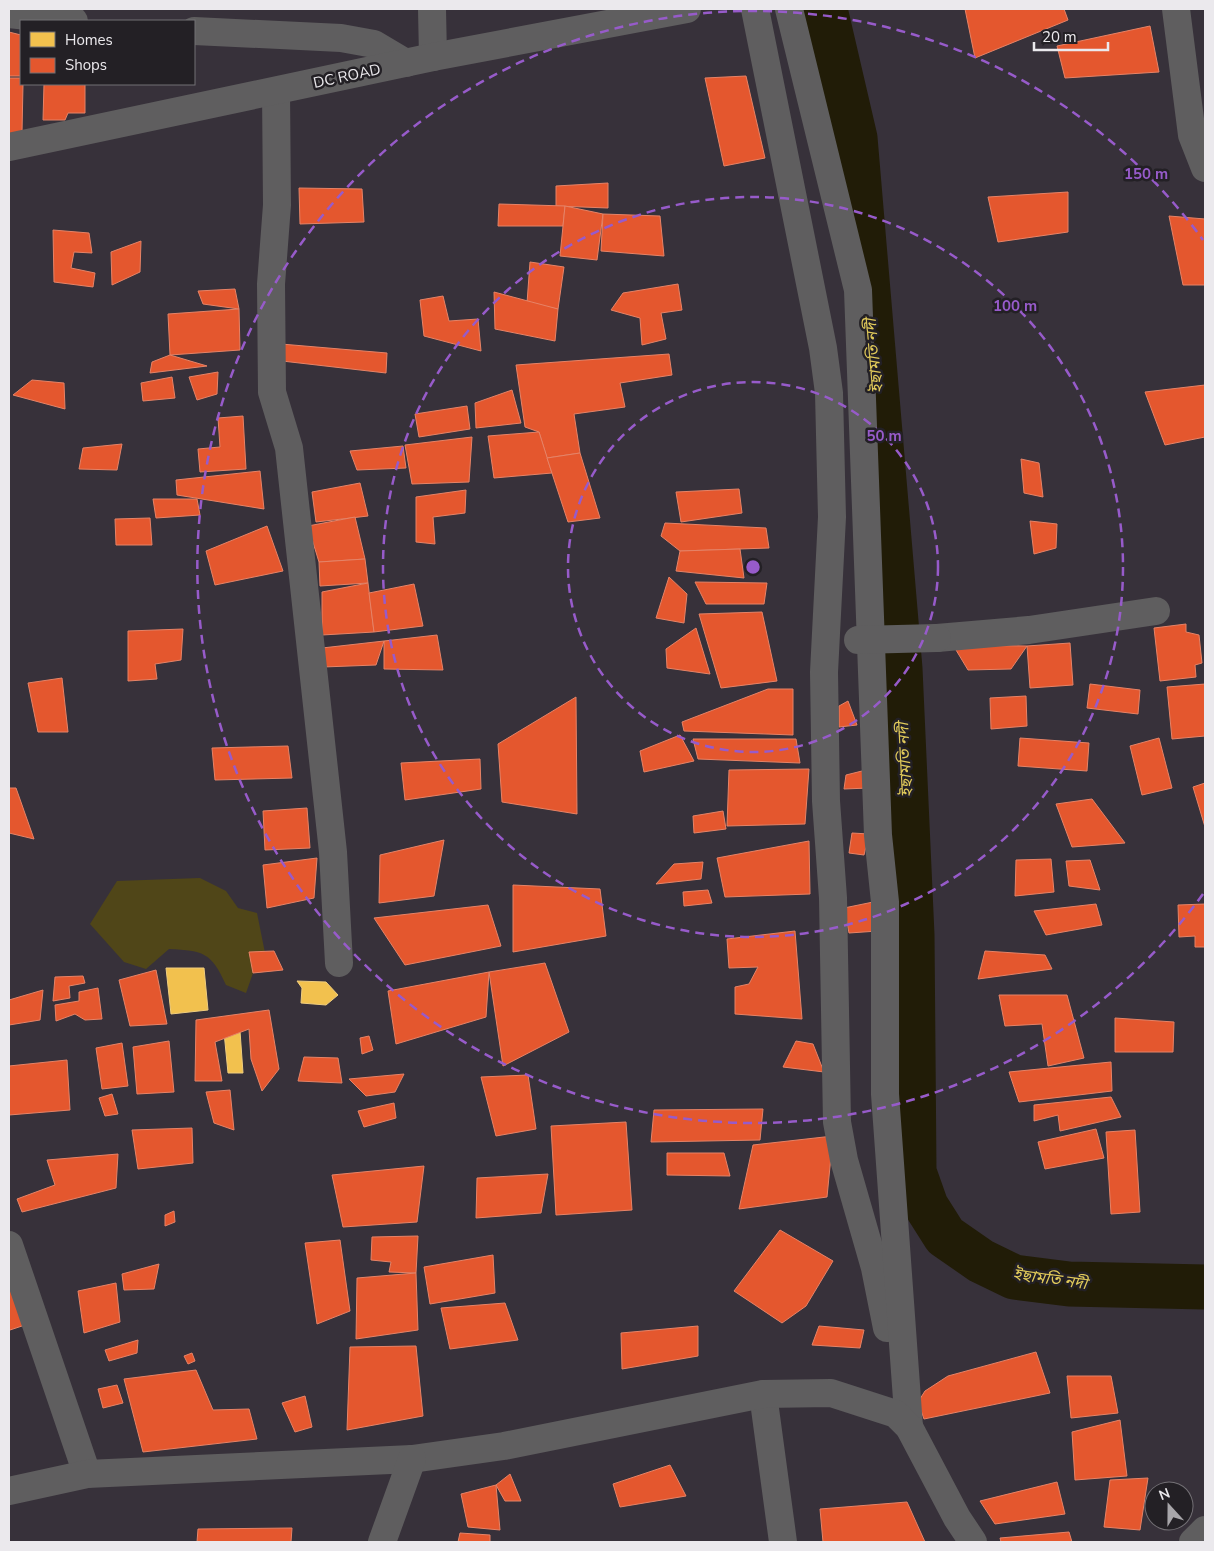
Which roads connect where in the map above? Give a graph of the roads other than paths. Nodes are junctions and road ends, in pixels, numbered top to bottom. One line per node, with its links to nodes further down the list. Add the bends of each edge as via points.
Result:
1 (432, 9): 9 (street)
2 (687, 9): 9 (street, DC ROAD)
3 (755, 9): 15 (street, via 823,348 829,394 832,517)
4 (789, 9): 19 (street, via 858,290 878,835 885,902 885,1094)
5 (1176, 9): 13 (street, via 1192,135)
6 (9, 14): 7 (street)
7 (65, 20)
8 (195, 31): 10 (street, via 341,38 374,44)
9 (433, 57): 10 (street, DC ROAD)
10 (406, 63): 11 (street, DC ROAD)
11 (276, 91): 12 (street, DC ROAD); 16 (street, via 277,205 272,284 272,392 289,448 333,852)
12 (9, 147)
13 (1205, 168)
14 (1156, 611): 15 (street, bridge, via 1029,630 937,638)
15 (826, 641): 19 (street, via 826,801 833,898 837,1122 844,1160 875,1268)
16 (339, 963)
17 (9, 1245): 21 (street)
18 (764, 1394): 19 (street, via 831,1393); 20 (street, via 504,1446); 25 (street)
19 (902, 1420): 26 (street)
20 (412, 1459): 21 (street); 24 (street)
21 (88, 1474): 22 (street)
22 (9, 1491)
23 (1205, 1530): 27 (street)
24 (382, 1542)
25 (783, 1542)
26 (973, 1542)
27 (1193, 1542)

